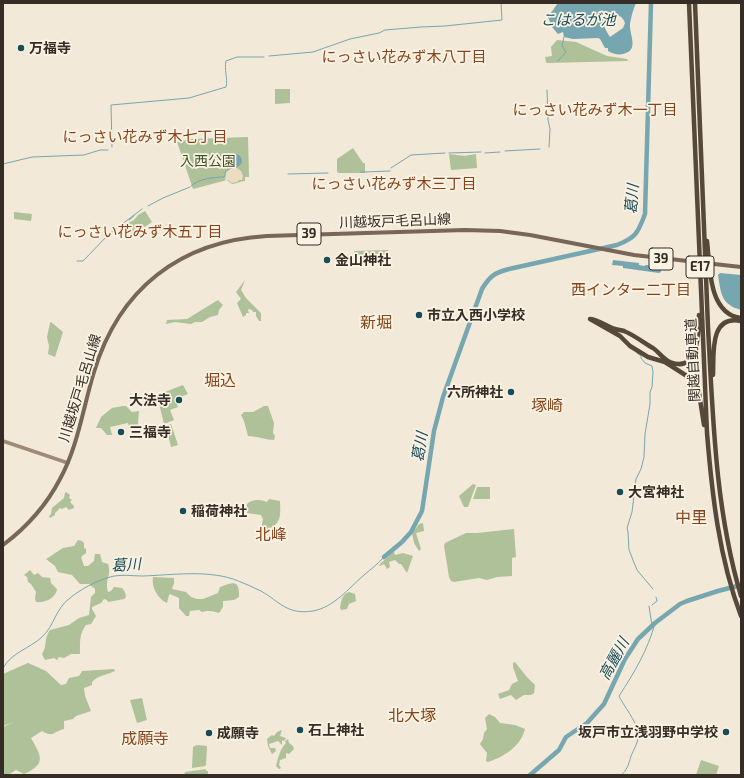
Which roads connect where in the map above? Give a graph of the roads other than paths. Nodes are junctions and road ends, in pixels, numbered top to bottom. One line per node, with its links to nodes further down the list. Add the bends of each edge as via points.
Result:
1 (690, 3): 5 (highway, 関越自動車道 / E17)
2 (696, 3): 3 (highway, 関越自動車道 / E17)
3 (703, 206): 6 (highway, via 716,298 726,312); 8 (highway, 関越自動車道 / E17)
4 (741, 266): 11 (main road, 川越坂戸毛呂山線 / 39, via 662,259 513,232 465,230 249,237 228,240 198,250 177,262 154,278 128,303 106,338 99,356)
5 (700, 271): 10 (highway, 関越自動車道 / E17); 10 (highway, via 697,345 692,356 685,362 671,362 626,332 590,318 620,336 630,346 651,358 665,362 693,381 700,399)
6 (741, 318)
7 (741, 321): 8 (highway, via 725,323 719,328 716,336)
8 (712, 406): 13 (highway, 関越自動車道 / E17, via 716,465 725,528)
9 (3, 441): 11 (main road)
10 (710, 462): 14 (highway, 関越自動車道 / E17, via 719,530 729,578)
11 (68, 463): 12 (main road, 川越坂戸毛呂山線 / 39, via 41,509 22,530)
12 (3, 545)
13 (741, 596)
14 (741, 616)

